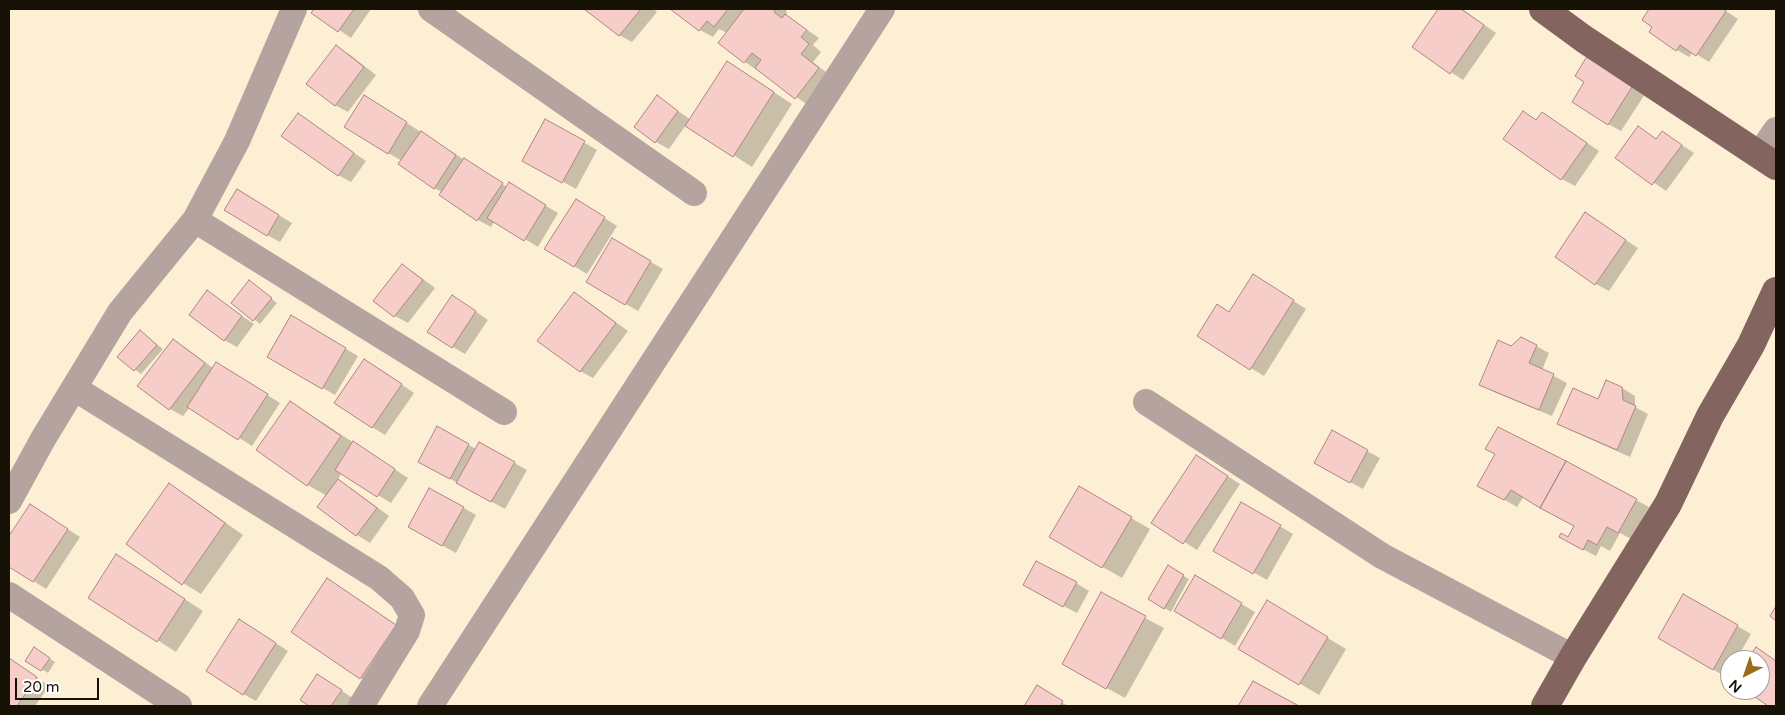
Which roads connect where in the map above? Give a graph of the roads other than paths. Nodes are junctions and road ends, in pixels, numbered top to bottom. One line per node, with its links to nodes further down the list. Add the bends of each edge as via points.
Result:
1 (294, 9): 8 (street, via 237,141)
2 (431, 9): 7 (street)
3 (882, 9): 18 (street)
4 (1543, 9): 6 (main road, via 1584,40)
5 (1776, 130): 6 (street)
6 (1768, 160)
7 (694, 193)
8 (195, 220): 10 (street, via 120,312); 12 (street)
9 (1776, 291): 15 (main road, via 1668,504)
10 (74, 388): 13 (street); 17 (street, via 379,578 402,598 412,615 407,631)
11 (1146, 402): 15 (street, via 1382,556)
12 (504, 412)
13 (9, 501)
14 (9, 595): 16 (street)
15 (1572, 657): 19 (main road)
16 (179, 706)
17 (361, 706)
18 (430, 706)
19 (1545, 706)

